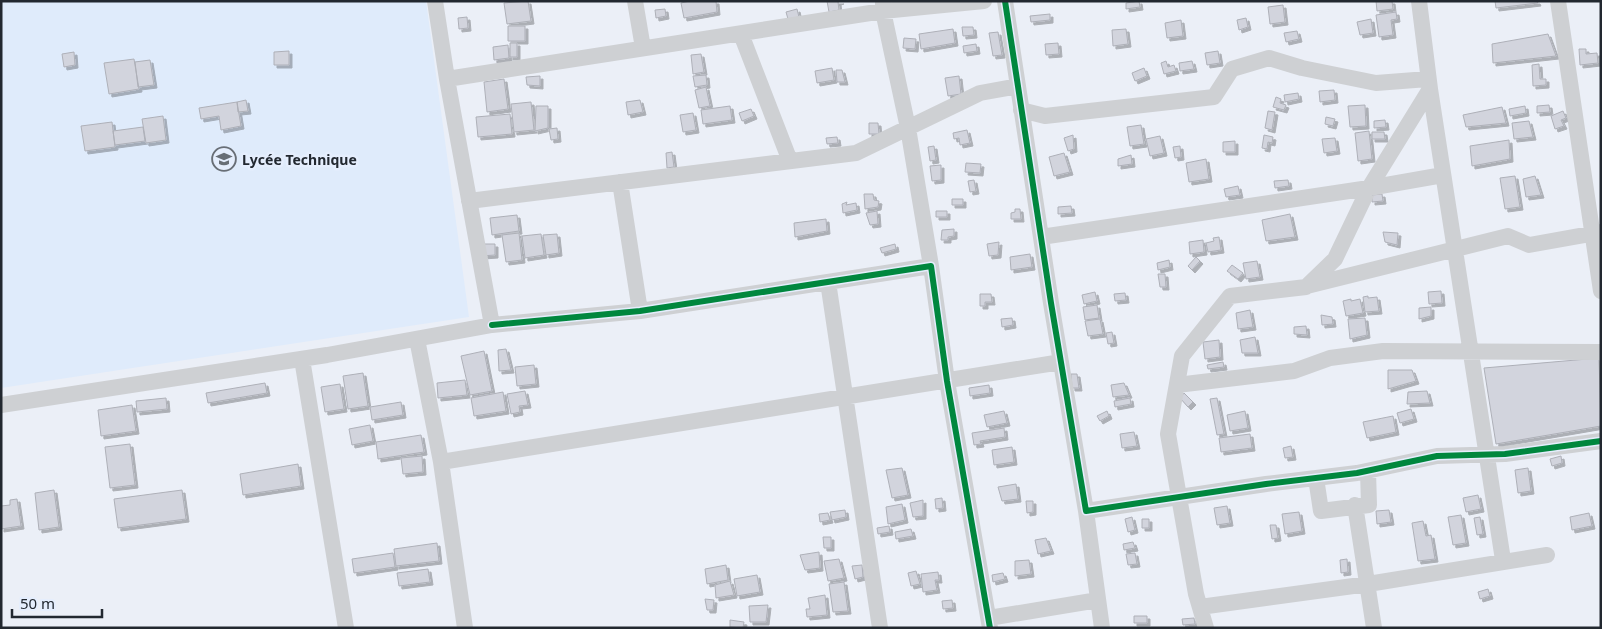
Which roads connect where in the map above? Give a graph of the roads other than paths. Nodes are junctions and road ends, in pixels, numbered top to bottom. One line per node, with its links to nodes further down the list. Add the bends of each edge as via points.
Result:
1 (435, 1): 10 (street)
2 (635, 1): 9 (street)
3 (984, 1): 7 (street)
4 (1006, 1): 12 (street)
5 (1418, 1): 11 (street)
6 (1558, 1): 20 (street)
7 (883, 6): 8 (street); 14 (street)
8 (741, 34): 9 (street); 15 (street)
9 (643, 48): 10 (street)
10 (447, 79): 19 (street)
11 (1429, 84): 13 (street, via 1376,83 1269,58 1232,69 1214,97 1045,116); 16 (street); 18 (street)
12 (1018, 86): 13 (street); 14 (street, via 980,93)
13 (1022, 110): 21 (street)
14 (908, 128): 15 (street, via 856,153); 23 (street)
15 (790, 161): 17 (street)
16 (1443, 175): 18 (street); 22 (street)
17 (620, 182): 19 (street); 27 (street)
18 (1369, 188): 21 (street); 25 (street, via 1335,258)
19 (469, 200): 28 (street)
20 (1596, 232): 22 (street, via 1528,244 1508,236); 26 (street)
21 (1041, 237): 33 (street)
22 (1454, 250): 25 (street); 30 (street)
23 (931, 266): 24 (street); 34 (street)
24 (828, 282): 27 (street); 36 (street)
25 (1306, 287): 35 (street, via 1230,296 1182,356)
26 (1601, 291)
27 (640, 311): 28 (street)
28 (492, 325): 29 (street)
29 (417, 339): 32 (street); 40 (street)
30 (1470, 351): 31 (street); 35 (street, via 1384,351 1330,358 1294,371); 39 (street)
31 (1601, 352)
32 (302, 359): 37 (street); 52 (street)
33 (1061, 362): 34 (street); 45 (street)
34 (947, 381): 36 (street); 51 (street)
35 (1177, 385): 43 (street, via 1168,434)
36 (847, 397): 40 (street); 54 (street)
37 (1, 405)
38 (1601, 441): 39 (street)
39 (1486, 455): 41 (street, via 1437,456); 47 (street)
40 (441, 462): 53 (street)
41 (1368, 471): 42 (street); 44 (street, via 1369,505)
42 (1316, 478): 43 (street); 44 (street, via 1321,511)
43 (1179, 496): 45 (street); 50 (street)
44 (1356, 505): 48 (street)
45 (1086, 511): 49 (street)
46 (1547, 554): 47 (street)
47 (1503, 560): 48 (street)
48 (1368, 584): 50 (street); 57 (street)
49 (1098, 600): 51 (street); 55 (street)
50 (1200, 607): 56 (street)
51 (990, 623)
52 (346, 628)
53 (465, 628)
54 (880, 628)
55 (1102, 628)
56 (1206, 628)
57 (1374, 628)

